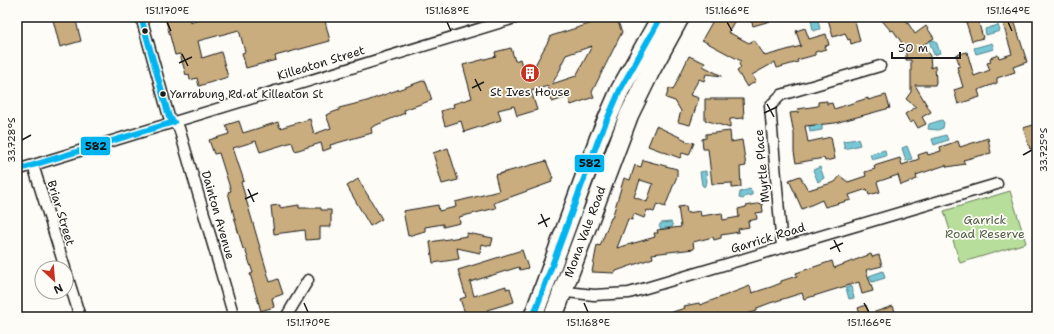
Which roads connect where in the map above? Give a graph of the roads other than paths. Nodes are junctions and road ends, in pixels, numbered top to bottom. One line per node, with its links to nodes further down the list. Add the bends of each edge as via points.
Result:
1 (141, 17): 6 (street, Dainton Avenue, via 170,117)
2 (518, 17): 6 (street, Killeaton Street)
3 (661, 17): 13 (highway, Mona Vale Road, via 620,90 599,138)
4 (680, 17): 14 (highway, Mona Vale Road, via 629,114)
5 (880, 66): 10 (street, Myrtle Place, via 781,95 770,106)
6 (174, 122): 7 (street, Killeaton Street); 17 (street, Dainton Avenue, via 179,128)
7 (33, 165): 8 (street, Killeaton Street); 11 (street, Briar Street)
8 (17, 170)
9 (997, 184): 10 (street, Garrick Road)
10 (782, 247): 14 (street, Garrick Road, via 629,293 594,295)
11 (63, 260)
12 (308, 280): 18 (street)
13 (544, 288): 14 (street, Garrick Road); 19 (highway, Mona Vale Road)
14 (562, 292): 20 (highway, Mona Vale Road)
15 (74, 298): 16 (street)
16 (80, 317)
17 (234, 317)
18 (286, 317)
19 (533, 317)
20 (553, 317)

